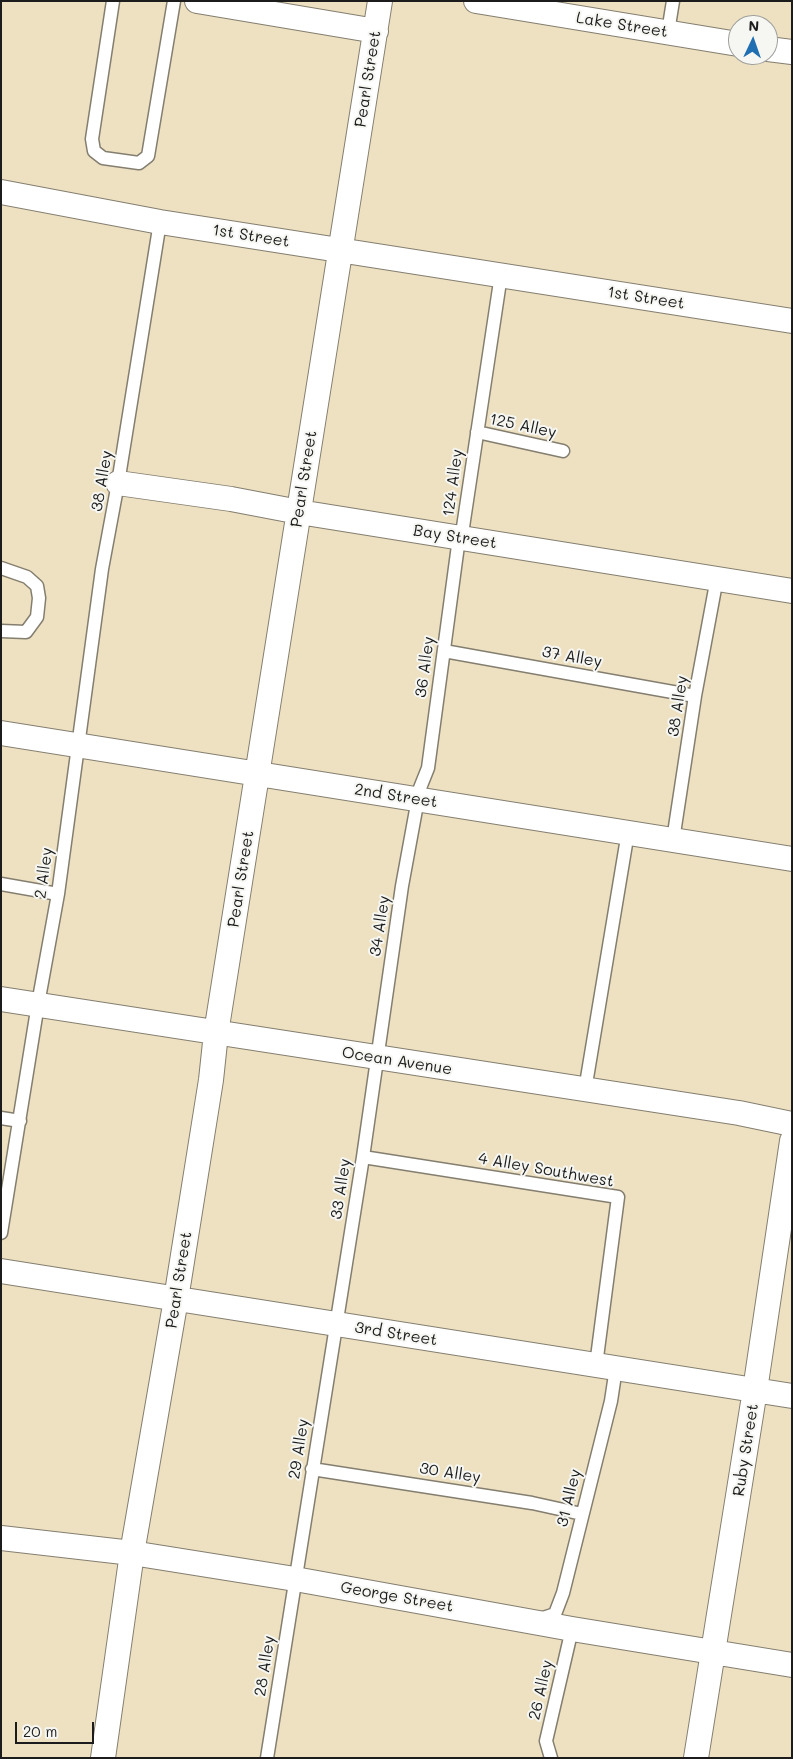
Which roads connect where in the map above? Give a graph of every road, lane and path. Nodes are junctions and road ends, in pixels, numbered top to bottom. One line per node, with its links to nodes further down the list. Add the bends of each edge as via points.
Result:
1 (113, 1): 2 (lane, via 92,140 94,151 103,158 139,163 148,156)
2 (174, 1)
3 (197, 1): 7 (street)
4 (380, 1): 7 (street, Pearl Street)
5 (476, 1): 8 (street, Lake Street)
6 (673, 1): 8 (lane)
7 (376, 31): 14 (street, Pearl Street)
8 (668, 32): 9 (street, Lake Street)
9 (728, 42)
10 (778, 50): 11 (street)
11 (792, 52)
12 (1, 192): 13 (street, 1st Street)
13 (160, 222): 14 (street, 1st Street); 19 (lane, 38 Alley)
14 (341, 250): 15 (street, 1st Street); 20 (street, Pearl Street)
15 (501, 275): 16 (street, 1st Street); 17 (lane)
16 (792, 321)
17 (477, 432): 18 (lane, 125 Alley); 21 (lane, 124 Alley)
18 (563, 451)
19 (118, 483): 20 (street, Bay Street); 29 (lane, 38 Alley, via 102,569)
20 (299, 512): 21 (street, Bay Street); 30 (street, Pearl Street)
21 (459, 538): 23 (street, Bay Street); 26 (lane, 36 Alley)
22 (1, 568): 25 (lane, via 27,577 37,586 39,598 37,617 26,632)
23 (717, 578): 24 (street, Bay Street); 27 (lane, 38 Alley)
24 (792, 591)
25 (1, 631)
26 (444, 651): 27 (lane, 37 Alley); 31 (lane, 36 Alley, via 428,768)
27 (695, 696): 33 (lane, 38 Alley)
28 (1, 733): 29 (street, 2nd Street)
29 (79, 746): 30 (street, 2nd Street); 36 (lane, 2 Alley)
30 (258, 774): 31 (street, 2nd Street); 39 (street, Pearl Street)
31 (418, 800): 32 (street, 2nd Street); 40 (lane, 34 Alley)
32 (628, 832): 33 (street, 2nd Street); 41 (lane)
33 (673, 840): 34 (street, 2nd Street)
34 (792, 859)
35 (1, 884): 36 (lane)
36 (58, 894): 38 (lane, 2 Alley)
37 (1, 999): 38 (street, Ocean Avenue)
38 (38, 1004): 39 (street, Ocean Avenue); 43 (lane, 2 Alley)
39 (216, 1033): 40 (street, Ocean Avenue); 49 (street, Pearl Street)
40 (376, 1058): 41 (street, Ocean Avenue); 46 (lane, 33 Alley)
41 (585, 1090): 44 (street, Ocean Avenue)
42 (1, 1118): 43 (lane)
43 (20, 1121): 47 (lane, 2 Alley)
44 (792, 1124)
45 (792, 1141): 52 (street, Ruby Street)
46 (363, 1156): 50 (lane, 33 Alley); 51 (lane, 4 Alley Southwest, via 618,1197)
47 (1, 1233)
48 (1, 1271): 49 (street, 3rd Street)
49 (176, 1299): 50 (street, 3rd Street); 57 (street, Pearl Street)
50 (334, 1324): 51 (street, 3rd Street); 54 (lane, 29 Alley)
51 (606, 1366): 52 (street, 3rd Street); 55 (lane, 31 Alley, via 610,1402)
52 (755, 1390): 53 (street, 3rd Street); 61 (street, Ruby Street)
53 (792, 1396)
54 (312, 1468): 55 (lane, 30 Alley, via 532,1502); 58 (lane, 29 Alley)
55 (582, 1514): 59 (lane, 31 Alley, via 555,1614)
56 (1, 1538): 57 (street, George Street)
57 (132, 1553): 58 (street, George Street); 63 (street, Pearl Street)
58 (295, 1578): 59 (street, George Street); 64 (lane, 28 Alley)
59 (536, 1621): 60 (street, George Street)
60 (572, 1629): 61 (street, George Street); 65 (lane, 26 Alley, via 546,1741)
61 (713, 1652): 62 (street, George Street); 66 (street, Ruby Street)
62 (792, 1664)
63 (103, 1758)
64 (267, 1758)
65 (551, 1758)
66 (696, 1758)

